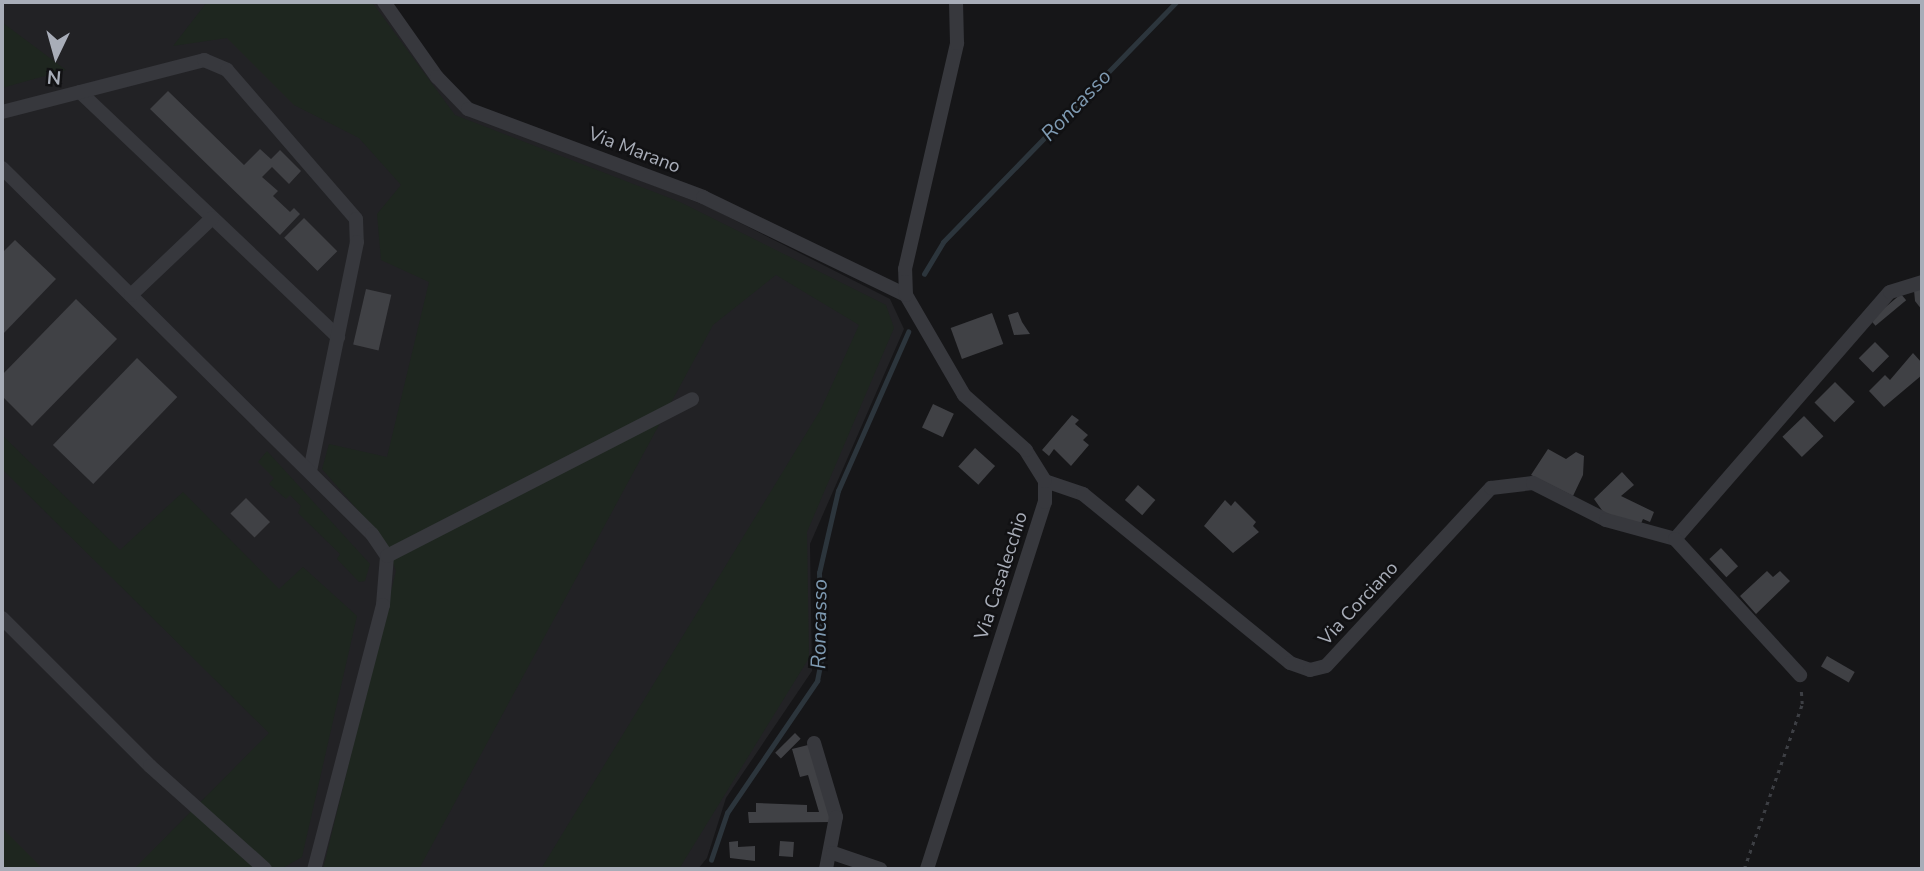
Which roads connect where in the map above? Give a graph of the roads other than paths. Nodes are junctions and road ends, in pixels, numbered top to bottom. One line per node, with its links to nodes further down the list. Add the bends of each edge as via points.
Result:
1 (384, 2): 9 (street, Via Marano, via 437,77 468,109 703,197)
2 (956, 2): 9 (street, via 957,43 905,270)
3 (80, 92): 4 (street); 6 (street); 10 (street, via 204,60 227,70 356,219 357,242)
4 (2, 112)
5 (2, 168): 8 (street)
6 (212, 218): 8 (street); 10 (street)
7 (1922, 282): 14 (street, via 1890,292)
8 (131, 295): 12 (street)
9 (906, 295): 13 (street, via 964,394 1026,450)
10 (338, 337): 12 (street)
11 (692, 399): 15 (street)
12 (310, 471): 15 (street, via 372,534)
13 (1045, 481): 14 (street, Via Corciano, via 1083,494 1290,663 1310,670 1326,666 1367,626 1491,488 1533,483 1605,520); 24 (street, Via Casalecchio, via 1045,502 1034,545)
14 (1675, 539): 17 (street)
15 (387, 556): 21 (street, via 383,605)
16 (2, 618): 20 (street, via 150,766)
17 (1800, 675)
18 (814, 743): 19 (street, via 833,800)
19 (833, 853): 22 (street); 23 (street)
20 (265, 869)
21 (314, 869)
22 (826, 869)
23 (880, 869)
24 (927, 869)

